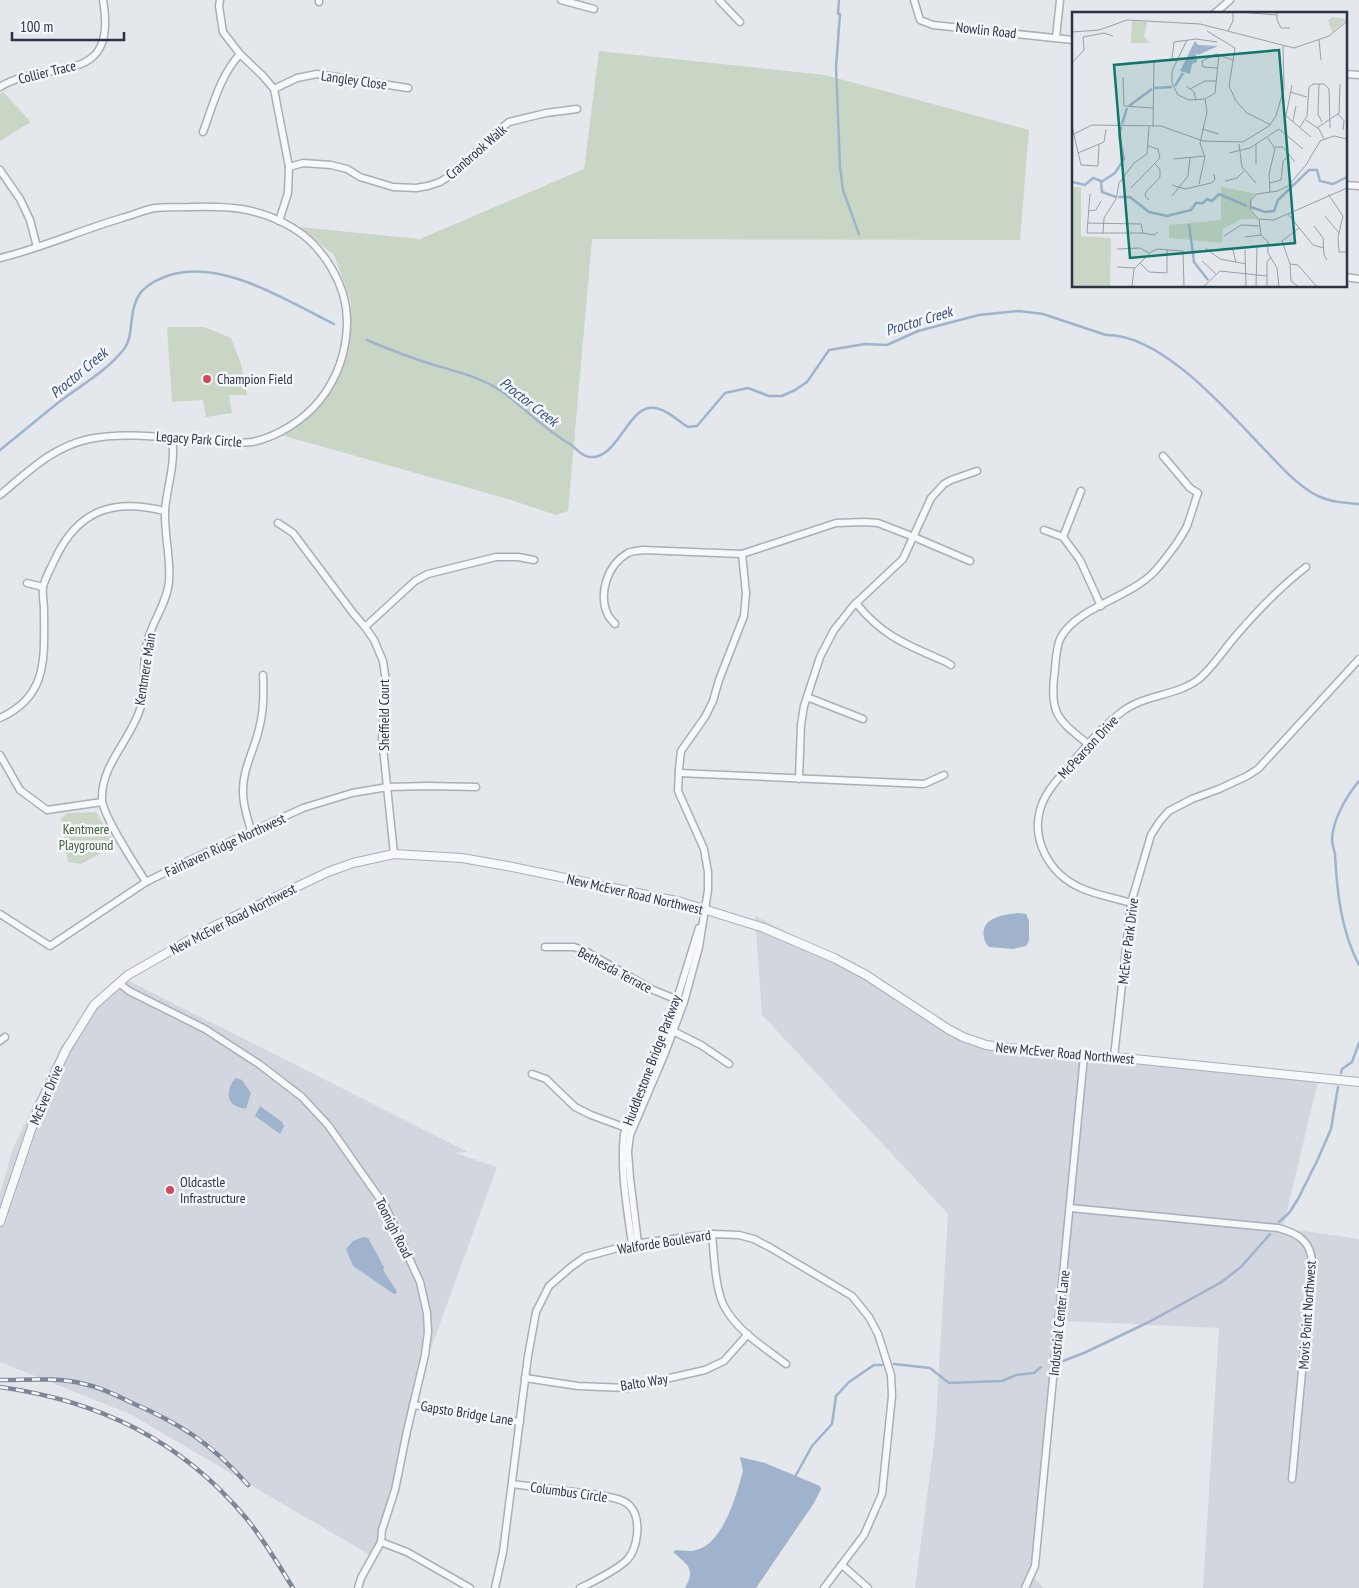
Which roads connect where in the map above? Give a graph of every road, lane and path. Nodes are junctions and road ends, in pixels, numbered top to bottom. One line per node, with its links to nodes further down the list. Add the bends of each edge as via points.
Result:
1 (103, 0): 16 (street, Collier Trace, via 104,34 99,48 88,61 75,67 31,74)
2 (220, 0): 13 (street, via 223,32)
3 (561, 0): 8 (street)
4 (719, 0): 10 (street)
5 (914, 0): 11 (street, Nowlin Road, via 920,20 934,25)
6 (1060, 0): 11 (street)
7 (1230, 0): 9 (street)
8 (594, 9)
9 (1216, 12)
10 (740, 22)
11 (1056, 38): 12 (street, Nowlin Road)
12 (1072, 40)
13 (240, 54): 18 (street); 20 (street, via 222,79)
14 (1346, 74): 15 (street)
15 (1359, 75)
16 (0, 87)
17 (408, 88): 18 (street, Langley Close, via 317,74 297,78)
18 (274, 90): 21 (street)
19 (577, 108): 21 (street, Cranbrook Walk, via 509,122 454,173 428,186 393,187 331,165 303,163)
20 (203, 132)
21 (288, 167): 25 (street, via 288,193)
22 (0, 170): 26 (street, via 20,199)
23 (1346, 185): 24 (street)
24 (1359, 186)
25 (279, 221): 26 (street, Legacy Park Circle, via 252,210 225,206 154,208); 30 (street, Legacy Park Circle, via 298,231 316,249 333,271 344,294 346,338 337,374 312,411 263,439 244,443)
26 (37, 247): 27 (street, Legacy Park Circle)
27 (0, 258)
28 (1346, 277): 29 (street)
29 (1359, 279)
30 (172, 439): 34 (street, Legacy Park Circle, via 149,435 86,439 48,455); 35 (street, Kentmere Main, via 173,458)
31 (1163, 456): 47 (street, via 1198,493 1187,526 1153,572 1129,592)
32 (977, 471): 38 (street, via 944,484 931,498)
33 (1081, 491): 39 (street)
34 (0, 495)
35 (165, 511): 45 (street, via 126,505 87,517 60,548); 63 (street, Kentmere Main, via 168,588 147,643 141,706 108,769 102,785)
36 (278, 523): 49 (street, Sheffield Court, via 293,534)
37 (1044, 530): 39 (street)
38 (914, 537): 40 (street, via 878,524 836,523); 42 (street); 46 (street, via 903,560)
39 (1063, 537): 47 (street, via 1080,560)
40 (742, 554): 48 (street, via 643,550 628,553 614,565 603,594 608,616); 58 (street, Huddlestone Bridge Parkway, via 746,593 744,616 713,701 682,751)
41 (534, 560): 49 (street, via 496,557 428,574 415,581)
42 (970, 561)
43 (1306, 567): 56 (street, McPearson Drive, via 1266,601 1200,678 1180,689 1125,709)
44 (27, 583): 45 (street)
45 (43, 587): 54 (street, via 41,677 22,705)
46 (856, 603): 51 (street, via 869,619 896,640); 53 (street, via 834,630 820,657)
47 (1101, 606): 56 (street, via 1071,624 1060,638 1053,691 1054,707 1061,720)
48 (616, 624)
49 (365, 627): 61 (street, Sheffield Court, via 382,660 386,682 382,738)
50 (1359, 659): 67 (street, McEver Park Drive, via 1258,769 1169,811 1151,835)
51 (951, 665)
52 (263, 675): 64 (street, via 262,714 245,771 243,793)
53 (807, 696): 55 (street); 60 (street, via 801,726)
54 (0, 718)
55 (863, 719)
56 (1088, 744): 67 (street, McPearson Drive, via 1046,796 1039,817 1039,840 1056,872 1068,881 1088,891)
57 (0, 755): 63 (street, via 20,790 47,810)
58 (678, 773): 60 (street); 68 (street, Huddlestone Bridge Parkway, via 678,791 704,849 708,872)
59 (944, 775): 60 (street, via 924,784)
60 (799, 778)
61 (388, 787): 62 (street, Fairhaven Ridge Northwest); 64 (street, Fairhaven Ridge Northwest, via 352,793 303,808); 65 (street, Sheffield Court)
62 (476, 787)
63 (102, 802): 66 (street)
64 (251, 832): 66 (street, Fairhaven Ridge Northwest)
65 (394, 854): 68 (street, New McEver Road Northwest, via 462,858 681,902); 71 (street, New McEver Road Northwest, via 328,872 214,926)
66 (146, 882): 69 (street, Fairhaven Ridge Northwest, via 50,946)
67 (1131, 903): 76 (street, McEver Park Drive)
68 (704, 910): 72 (street, Huddlestone Bridge Parkway); 73 (street, Huddlestone Bridge Parkway, via 699,947); 75 (street, New McEver Road Northwest, via 764,928 834,958 948,1029 986,1046)
69 (0, 914)
70 (545, 946): 72 (street, Bethesda Terrace, via 574,947 587,952 651,989)
71 (119, 983): 82 (street, McEver Drive, via 94,1005 66,1050 38,1109); 88 (street, Toonigh Road, via 205,1029 259,1064 302,1098 328,1125 385,1206 420,1282 426,1313 425,1355)
72 (677, 1000): 73 (street, Bethesda Terrace); 74 (street, Huddlestone Bridge Parkway)
73 (684, 1002): 74 (street, Huddlestone Bridge Parkway)
74 (671, 1029): 77 (street); 80 (street, Huddlestone Bridge Parkway)
75 (1084, 1056): 76 (street, New McEver Road Northwest); 81 (street, Industrial Center Lane)
76 (1114, 1057): 79 (street, New McEver Road Northwest)
77 (729, 1064)
78 (532, 1074): 80 (street, via 546,1079 575,1107)
79 (1359, 1082)
80 (629, 1128): 84 (street, Huddlestone Bridge Parkway, via 622,1152)
81 (1070, 1208): 90 (street, Movis Point Northwest, via 1278,1228 1296,1233 1307,1243 1312,1264); 100 (street, Industrial Center Lane, via 1035,1566)
82 (0, 1222)
83 (712, 1234): 84 (street, Walforde Boulevard); 85 (street, via 723,1305); 93 (street, Walforde Boulevard, via 754,1239 844,1291 869,1317 878,1334 891,1374 892,1396 882,1494 864,1534)
84 (635, 1243): 87 (street, Walforde Boulevard, via 585,1257 549,1286 536,1312)
85 (748, 1334): 86 (street); 87 (street, Balto Way, via 724,1361 705,1370 626,1388 578,1386)
86 (786, 1364)
87 (525, 1378): 89 (street, Walforde Boulevard)
88 (413, 1405): 89 (street, Gapsto Bridge Lane); 92 (street, Toonigh Road)
89 (520, 1422): 91 (street, Walforde Boulevard)
90 (1292, 1479)
91 (512, 1484): 96 (street, Walforde Boulevard); 97 (street, Columbus Circle, via 617,1498 630,1505 636,1514 638,1524 631,1555 625,1562)
92 (380, 1542): 94 (street, Toonigh Road); 95 (street, via 407,1552)
93 (842, 1565): 98 (street, Walforde Boulevard); 99 (street)
94 (358, 1588)
95 (470, 1588)
96 (495, 1588)
97 (580, 1588)
98 (824, 1588)
99 (868, 1588)
100 (1025, 1588)

